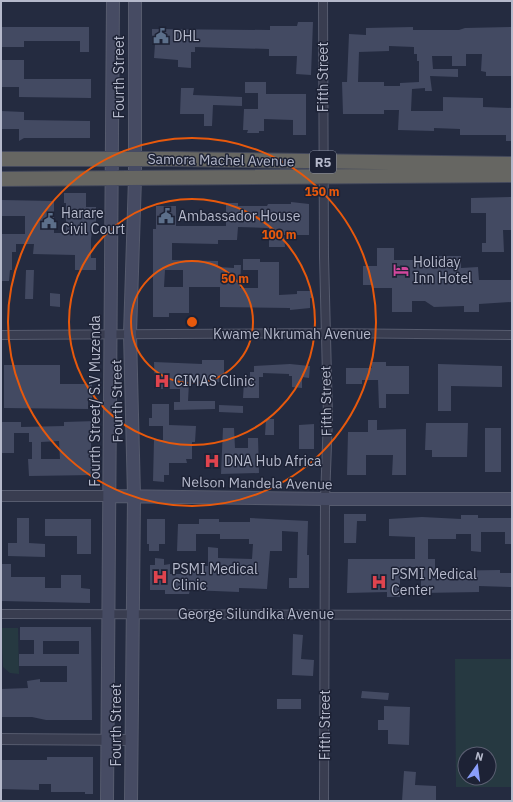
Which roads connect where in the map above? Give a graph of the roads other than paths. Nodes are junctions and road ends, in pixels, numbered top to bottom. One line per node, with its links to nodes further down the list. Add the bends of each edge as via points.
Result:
1 (113, 1): 4 (main road, Fourth Street/ S.V Muzenda)
2 (134, 1): 5 (main road, Fourth Street)
3 (323, 1): 7 (street, Fifth Street)
4 (113, 158): 5 (highway, Samora Machel Avenue / R5); 6 (highway, Samora Machel Avenue / R5); 11 (main road, Fourth Street/ S.V Muzenda)
5 (135, 158): 7 (highway, Samora Machel Avenue / R5); 12 (main road, Fourth Street)
6 (1, 159)
7 (324, 162): 8 (highway, Samora Machel Avenue / R5); 10 (street, Fifth Street)
8 (512, 164)
9 (512, 175): 10 (highway, Samora Machel Avenue / R5)
10 (324, 176): 12 (highway, Samora Machel Avenue / R5); 14 (street, Fifth Street)
11 (113, 178): 12 (highway, Samora Machel Avenue / R5); 13 (highway, Samora Machel Avenue / R5); 15 (main road, Fourth Street/ S.V Muzenda)
12 (135, 178): 16 (main road, Fourth Street)
13 (1, 179)
14 (325, 333): 16 (street, Kwame Nkrumah Avenue); 18 (street, Kwame Nkrumah Avenue); 23 (street, Fifth Street, via 328,417)
15 (110, 334): 16 (street, Kwame Nkrumah Avenue); 17 (street, Kwame Nkrumah Avenue); 20 (main road, Fourth Street/ S.V Muzenda)
16 (130, 334): 21 (main road, Fourth Street)
17 (1, 335)
18 (512, 335)
19 (1, 496): 20 (street, Nelson Mandela Avenue)
20 (110, 496): 21 (main road, Nelson Mandela Avenue); 25 (main road, Fourth Street/ S.V Muzenda)
21 (134, 496): 23 (main road, Nelson Mandela Avenue); 28 (main road, Fourth Street)
22 (512, 498): 23 (main road, Nelson Mandela Avenue)
23 (325, 499): 26 (street, Fifth Street)
24 (1, 614): 25 (street, George Silundika Avenue)
25 (109, 614): 28 (street, George Silundika Avenue); 30 (main road, Fourth Street/ S.V Muzenda)
26 (325, 614): 27 (street, George Silundika Avenue); 28 (street, George Silundika Avenue); 34 (street, Fifth Street)
27 (512, 614)
28 (132, 615): 31 (main road, Fourth Street)
29 (1, 738): 30 (street)
30 (108, 740): 31 (street); 32 (main road, Fourth Street/ S.V Muzenda)
31 (132, 740): 33 (main road, Fourth Street)
32 (107, 801)
33 (131, 801)
34 (324, 801)

